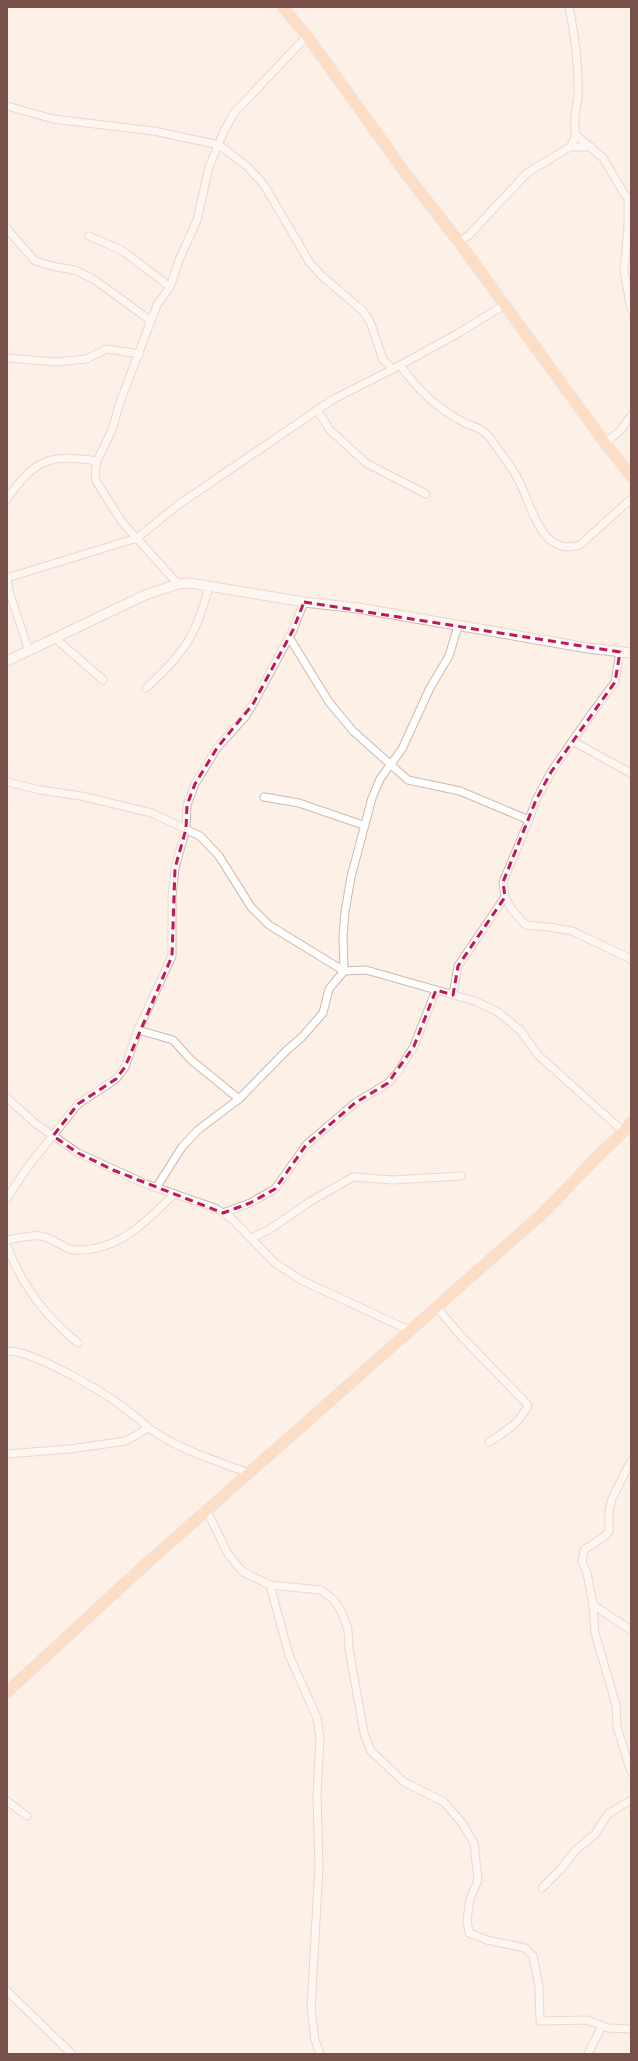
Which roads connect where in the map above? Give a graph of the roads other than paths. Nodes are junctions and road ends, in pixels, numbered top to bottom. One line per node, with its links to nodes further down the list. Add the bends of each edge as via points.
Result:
1 (283, 7): 3 (main road)
2 (569, 7): 5 (street, via 577,64)
3 (306, 36): 6 (street, via 234,112); 12 (main road, via 406,174)
4 (7, 106): 6 (street, via 53,119 154,131)
5 (576, 135): 7 (street); 8 (street)
6 (219, 145): 13 (street, via 209,167 197,220); 20 (street, via 248,167 264,185 310,263 364,312 371,324 383,360)
7 (570, 147): 8 (street); 12 (street, via 527,173 469,235)
8 (590, 147): 9 (street, via 607,163)
9 (629, 198): 15 (street, via 624,270)
10 (7, 229): 16 (street, via 35,261 75,270 95,280)
11 (89, 236): 13 (street, via 123,251)
12 (459, 242): 14 (main road)
13 (170, 286): 16 (street, via 157,305)
14 (504, 305): 19 (street); 23 (main road)
15 (631, 309)
16 (151, 321): 17 (street)
17 (140, 354): 18 (street, via 107,349 86,359 64,362); 24 (street, via 120,402 112,430)
18 (7, 358)
19 (400, 365): 20 (street); 28 (street, via 411,380 443,410 483,431 514,472 546,537 557,545 571,548 580,545)
20 (392, 369): 21 (street)
21 (317, 410): 26 (street, via 330,430 366,462); 29 (street, via 178,505)
22 (631, 416): 23 (street, via 620,431)
23 (605, 443): 25 (main road)
24 (97, 461): 27 (street, via 74,458 37,464 22,477); 29 (street, via 96,481 122,522)
25 (631, 476)
26 (426, 494)
27 (7, 498)
28 (631, 499)
29 (137, 538): 30 (street); 31 (street)
30 (7, 578): 37 (street)
31 (178, 584): 32 (street); 36 (street, via 145,594)
32 (210, 586): 33 (street); 42 (street, via 201,617 183,650)
33 (304, 602): 34 (street, via 358,608); 35 (street)
34 (458, 626): 38 (street); 44 (street, via 449,656 430,688 402,749)
35 (289, 637): 44 (street, via 329,702 353,731); 50 (street, via 245,717 217,748 195,784 187,805)
36 (55, 638): 37 (street); 41 (street)
37 (29, 651): 40 (street)
38 (620, 652): 39 (street); 43 (street, via 616,682)
39 (631, 653)
40 (7, 661)
41 (103, 680)
42 (146, 688)
43 (572, 742): 45 (street); 48 (street, via 551,772)
44 (390, 764): 48 (street, via 408,780 460,792); 49 (street, via 372,798)
45 (631, 773)
46 (7, 782): 50 (street, via 152,813)
47 (264, 797): 49 (street, via 300,803)
48 (529, 820): 51 (street, via 503,882)
49 (363, 825): 53 (street, via 345,912)
50 (186, 829): 53 (street, via 200,836 219,856 241,894 269,925); 56 (street, via 175,868 172,896 172,956)
51 (505, 897): 52 (street, via 512,910 526,925 572,931); 55 (street, via 458,966)
52 (631, 959)
53 (344, 971): 54 (street, via 366,970); 58 (street, via 329,989 323,1013)
54 (436, 990): 55 (street); 66 (street, via 414,1046 388,1083 355,1103 306,1145 274,1189 250,1203)
55 (453, 995): 60 (street, via 475,1001 498,1012 521,1032 538,1055)
56 (138, 1030): 58 (street, via 173,1040 191,1060); 61 (street, via 125,1067 116,1079 78,1104)
57 (7, 1098): 61 (street)
58 (240, 1099): 63 (street, via 198,1130 182,1147)
59 (631, 1122): 60 (main road)
60 (624, 1132): 70 (main road, via 543,1213)
61 (53, 1136): 63 (street, via 78,1153); 65 (street)
62 (461, 1176): 67 (street, via 392,1180 353,1177)
63 (156, 1188): 64 (street)
64 (174, 1194): 66 (street); 68 (street, via 145,1223 116,1242 100,1247 73,1250 57,1241 40,1236)
65 (7, 1198)
66 (223, 1213): 67 (street)
67 (252, 1238): 71 (street, via 275,1263 301,1280)
68 (7, 1240)
69 (7, 1246): 72 (street, via 21,1278 36,1302)
70 (437, 1308): 71 (main road); 75 (street, via 528,1405 525,1414 503,1434)
71 (411, 1331): 78 (main road)
72 (78, 1343)
73 (7, 1351): 74 (street, via 16,1350 37,1358 82,1382 123,1407)
74 (148, 1428): 76 (street, via 126,1441); 78 (street, via 160,1436)
75 (489, 1442)
76 (7, 1454)
77 (631, 1461): 81 (street, via 612,1498 609,1531 584,1550 582,1556)
78 (249, 1473): 79 (main road)
79 (207, 1511): 80 (street, via 228,1554 237,1566 250,1576); 83 (main road)
80 (270, 1585): 90 (street, via 321,1590 334,1600 348,1629 364,1733 371,1752 404,1782 444,1802 462,1823 474,1843 478,1880 470,1899 467,1920 469,1933 486,1940 525,1948 533,1956 539,1987 540,2021 575,2019 587,2020); 93 (street, via 289,1655 317,1718 320,1738 317,1795 319,1867 311,2008 315,2040)
81 (593, 1605): 82 (street); 84 (street, via 595,1633 616,1705 617,1727)
82 (631, 1630)
83 (7, 1692)
84 (631, 1772)
85 (631, 1800): 88 (street, via 608,1814 595,1834 576,1850)
86 (7, 1801): 87 (street)
87 (27, 1816)
88 (542, 1888)
89 (7, 1991): 92 (street)
90 (602, 2026): 91 (street); 94 (street)
91 (631, 2029)
92 (72, 2054)
93 (320, 2054)
94 (588, 2054)

